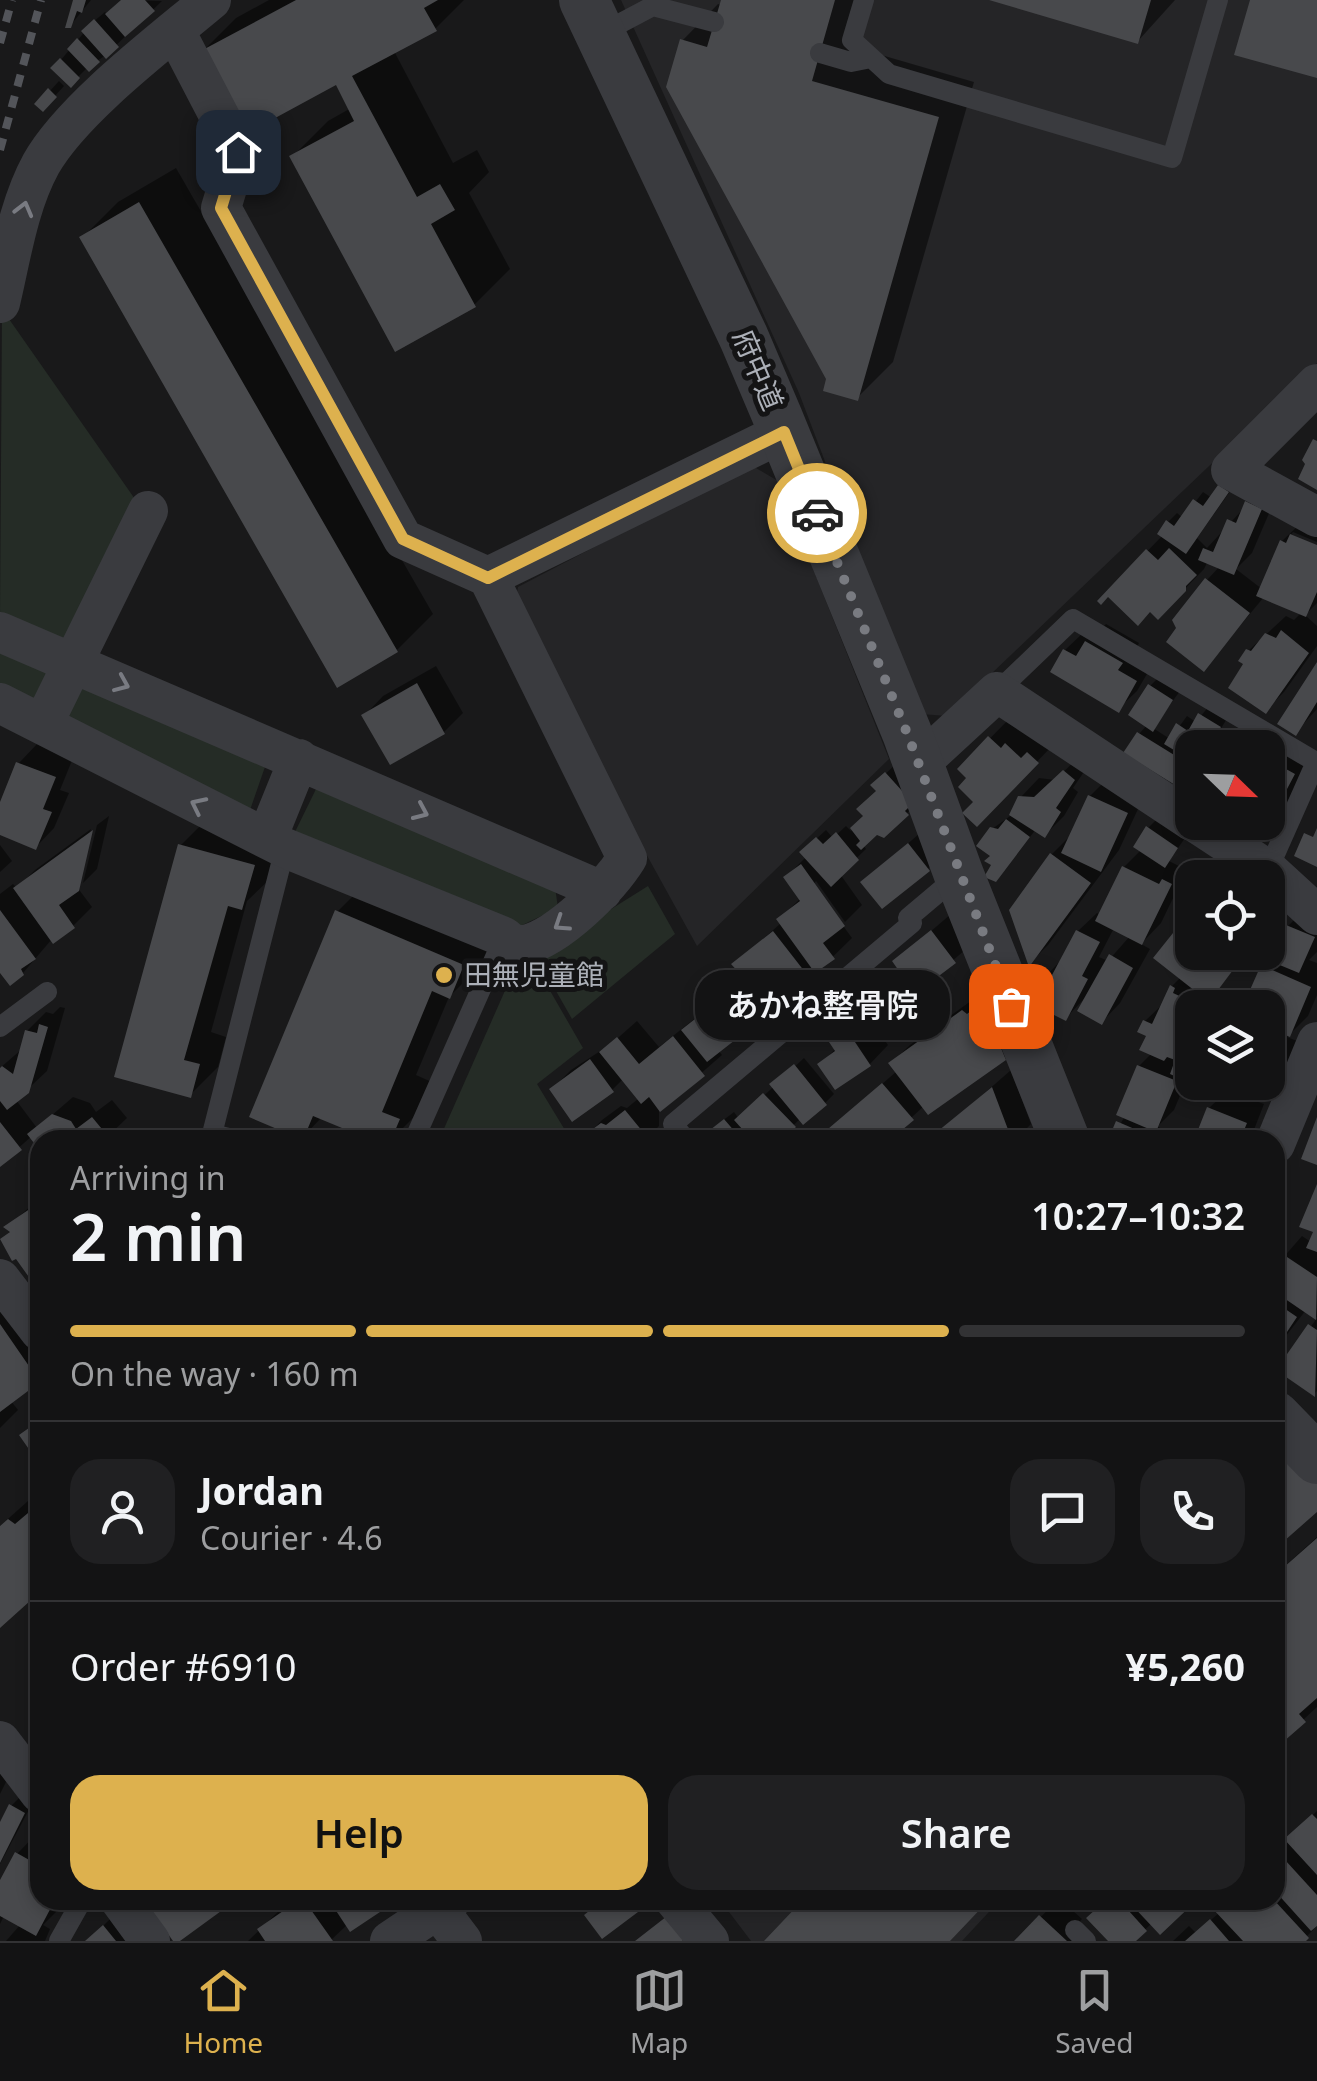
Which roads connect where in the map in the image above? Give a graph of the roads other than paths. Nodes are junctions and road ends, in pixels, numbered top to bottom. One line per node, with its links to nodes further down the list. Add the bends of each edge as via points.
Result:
1 (211, 0): 6 (street)
2 (864, 0): 8 (lane, via 852,40)
3 (1218, 0): 8 (lane, via 1172,158 890,74)
4 (592, 17): 5 (lane, via 653,6); 11 (street, 府中道)
5 (714, 22)
6 (175, 31): 9 (street, one-way to 6, via 27,194 42,161 80,115); 14 (street, via 238,152 221,208 403,539)
7 (820, 53): 8 (lane, via 851,62)
8 (871, 58)
9 (0, 303)
10 (1317, 384): 13 (street, via 1231,470)
11 (784, 432): 14 (street); 21 (street, 府中道)
12 (148, 511): 16 (street)
13 (1317, 516)
14 (488, 578): 29 (street, via 627,858)
15 (0, 632): 16 (street)
16 (73, 663): 19 (street); 20 (street, one-way to 20)
17 (996, 692): 21 (street); 22 (street); 26 (lane, via 1072,618 1316,762)
18 (0, 703): 19 (street)
19 (43, 724): 24 (street, one-way to 19)
20 (299, 759): 24 (street); 29 (street, one-way to 29)
21 (919, 764): 27 (street, 府中道)
22 (1175, 810)
23 (1222, 840): 25 (street)
24 (276, 843): 31 (street); 35 (lane)
25 (1253, 860)
26 (1272, 860)
27 (959, 875): 37 (lane, via 908,918 912,924 673,1124); 38 (street, 府中道)
28 (1285, 886): 30 (street)
29 (602, 891): 31 (street, one-way to 31, via 570,920 526,944)
30 (1317, 915)
31 (504, 937): 36 (lane)
32 (47, 992): 33 (lane)
33 (0, 1026)
34 (1317, 1042): 39 (street)
35 (213, 1130)
36 (418, 1130)
37 (678, 1130)
38 (1058, 1130)
39 (1281, 1130)
40 (0, 1279): 41 (street)
41 (30, 1318)
42 (1285, 1426): 43 (street)
43 (1317, 1458)
44 (0, 1741): 45 (street)
45 (30, 1780)
46 (76, 1910): 50 (lane)
47 (127, 1910): 51 (street)
48 (683, 1910): 53 (street)
49 (445, 1913): 52 (street)
50 (59, 1941)
51 (150, 1941)
52 (390, 1941)
53 (709, 1941)

